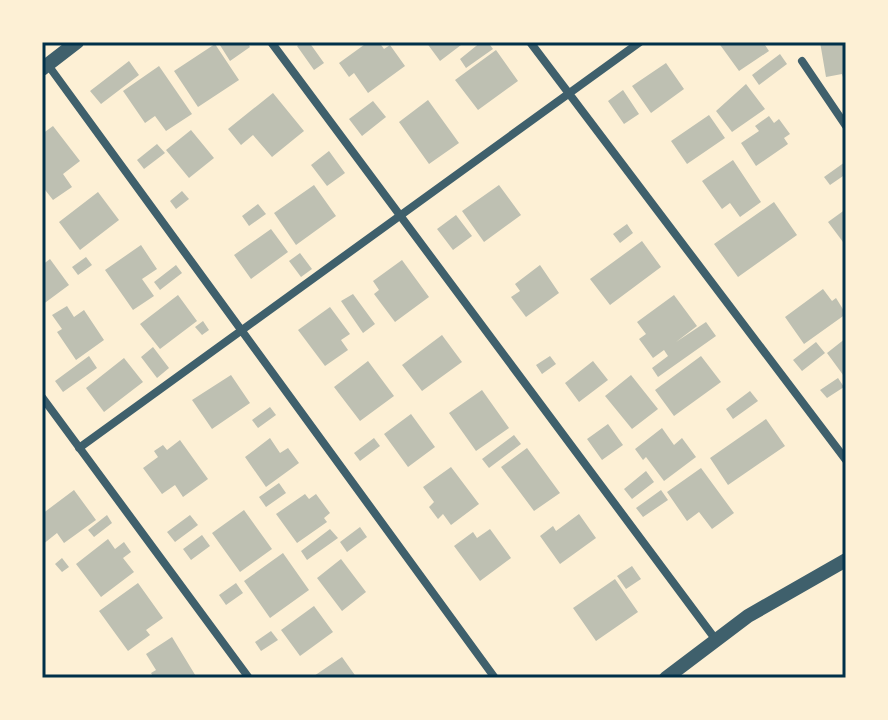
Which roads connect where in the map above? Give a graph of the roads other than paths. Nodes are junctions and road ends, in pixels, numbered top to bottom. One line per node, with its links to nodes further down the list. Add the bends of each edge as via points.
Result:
1 (77, 42): 6 (street)
2 (271, 42): 9 (street)
3 (530, 42): 7 (street)
4 (640, 42): 7 (street)
5 (802, 61): 8 (street)
6 (45, 67): 10 (street)
7 (570, 94): 9 (street); 13 (street)
8 (846, 126)
9 (401, 216): 10 (street); 15 (street)
10 (241, 330): 12 (street); 17 (street)
11 (42, 397): 12 (street)
12 (79, 448): 16 (street)
13 (846, 460)
14 (846, 560): 15 (street)
15 (716, 640): 18 (street)
16 (249, 678)
17 (495, 678)
18 (666, 678)

